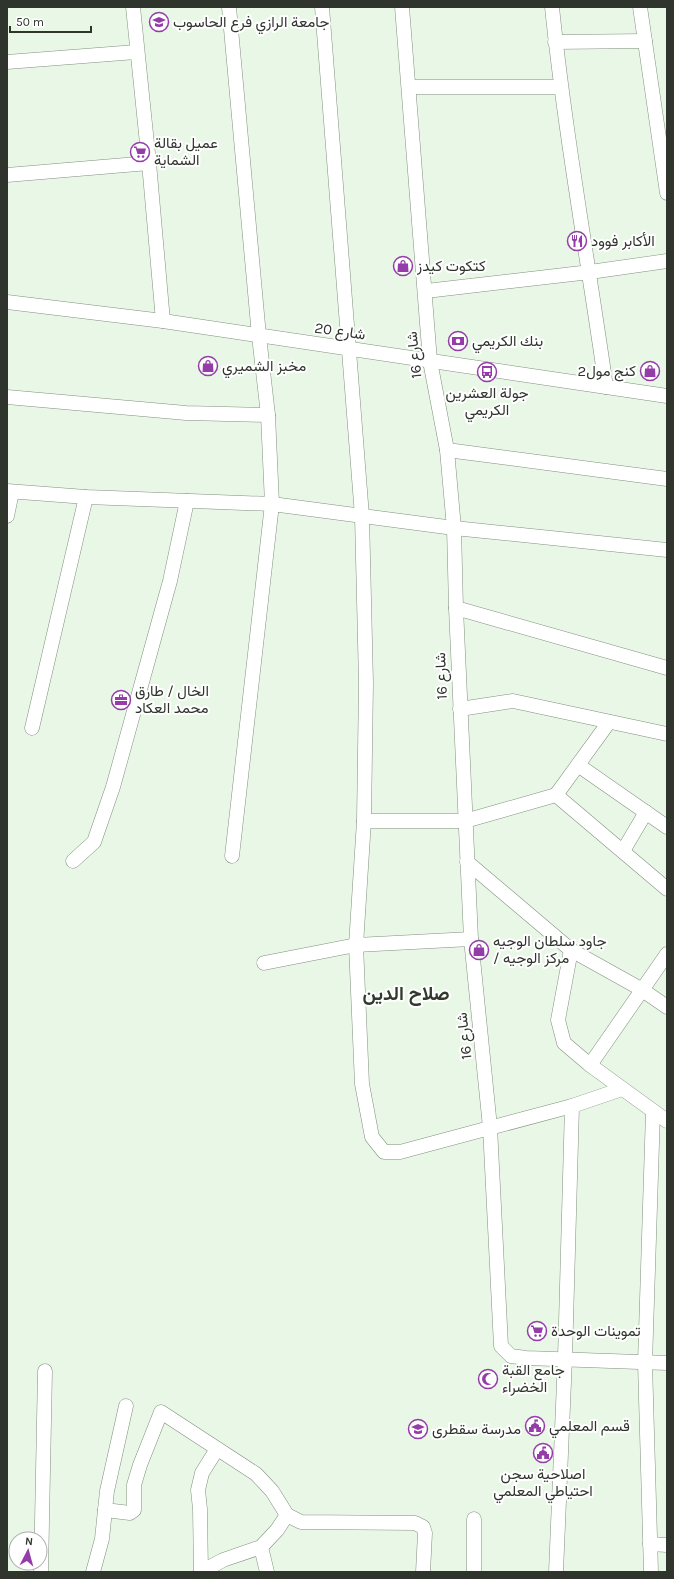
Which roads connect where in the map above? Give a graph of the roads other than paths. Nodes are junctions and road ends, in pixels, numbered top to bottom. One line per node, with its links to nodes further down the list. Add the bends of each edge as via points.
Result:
1 (133, 7): 9 (street)
2 (229, 7): 21 (street)
3 (322, 7): 22 (street)
4 (402, 7): 11 (street, شارع 16)
5 (552, 7): 8 (street)
6 (640, 7): 7 (street)
7 (644, 41): 8 (street); 15 (street)
8 (555, 42): 12 (street)
9 (136, 52): 10 (street); 13 (street)
10 (7, 62)
11 (409, 87): 12 (street); 18 (street, شارع 16)
12 (560, 87): 17 (street)
13 (149, 163): 14 (street); 20 (street)
14 (7, 175)
15 (667, 193)
16 (667, 261): 17 (street)
17 (590, 272): 18 (street); 24 (street)
18 (426, 291): 23 (street, شارع 16)
19 (7, 302): 20 (street, شارع 20)
20 (163, 321): 21 (street, شارع 20)
21 (259, 336): 22 (street, شارع 20); 27 (street)
22 (348, 350): 23 (street, شارع 20); 35 (street)
23 (430, 361): 24 (street, شارع 20); 28 (street, شارع 16)
24 (606, 387): 25 (street, شارع 20)
25 (667, 396)
26 (7, 397): 27 (street, via 186,413)
27 (268, 415): 33 (street)
28 (447, 450): 29 (street); 36 (street, شارع 16)
29 (667, 479)
30 (10, 492): 31 (street); 34 (street)
31 (86, 497): 32 (street); 42 (street)
32 (187, 501): 33 (street); 52 (street, via 170,581 113,787 94,842)
33 (272, 504): 35 (street); 51 (street)
34 (7, 516)
35 (362, 516): 36 (street); 47 (street, via 366,684)
36 (454, 528): 37 (street); 38 (street, شارع 16)
37 (667, 550)
38 (456, 608): 39 (street); 40 (street, شارع 16)
39 (667, 668)
40 (460, 709): 41 (street, via 513,701); 48 (street, شارع 16)
41 (609, 722): 43 (street); 44 (street)
42 (32, 728)
43 (667, 734)
44 (578, 765): 45 (street); 46 (street)
45 (556, 794): 48 (street); 50 (street)
46 (646, 812): 49 (street); 50 (street)
47 (364, 821): 48 (street); 56 (street)
48 (465, 821): 53 (street, شارع 16)
49 (667, 827)
50 (623, 851): 54 (street)
51 (232, 856)
52 (73, 861)
53 (467, 862): 55 (street, شارع 16); 57 (street)
54 (667, 889)
55 (471, 939): 56 (street); 67 (street, شارع 16)
56 (356, 945): 59 (street); 67 (street, via 362,1084 372,1137 384,1152 400,1152)
57 (571, 950): 60 (street); 62 (street, via 558,1020 564,1042)
58 (667, 954): 60 (street)
59 (264, 963)
60 (641, 989): 61 (street); 62 (street)
61 (667, 1007)
62 (590, 1065): 63 (street)
63 (622, 1089): 64 (street); 65 (street)
64 (572, 1106): 67 (street); 68 (street)
65 (653, 1112): 66 (street); 69 (street)
66 (667, 1120)
67 (490, 1127): 68 (street, شارع 16, via 501,1346 511,1356)
68 (565, 1358): 69 (street); 86 (street)
69 (645, 1363): 70 (street); 77 (street)
70 (667, 1363)
71 (45, 1371): 80 (street)
72 (126, 1406): 74 (street)
73 (217, 1449): 74 (street, via 161,1412 134,1485 134,1510); 75 (street, via 256,1474 272,1491); 82 (street, via 202,1473 198,1490)
74 (105, 1510): 81 (street, via 102,1539)
75 (287, 1515): 79 (street); 84 (street, via 301,1522 314,1523 415,1523 423,1527 425,1533)
76 (474, 1519): 85 (street)
77 (650, 1544): 78 (street); 87 (street)
78 (667, 1545)
79 (261, 1547): 82 (street, via 224,1560); 83 (street)
80 (41, 1572)
81 (93, 1572)
82 (201, 1572)
83 (267, 1572)
84 (423, 1572)
85 (474, 1572)
86 (556, 1572)
87 (651, 1572)

